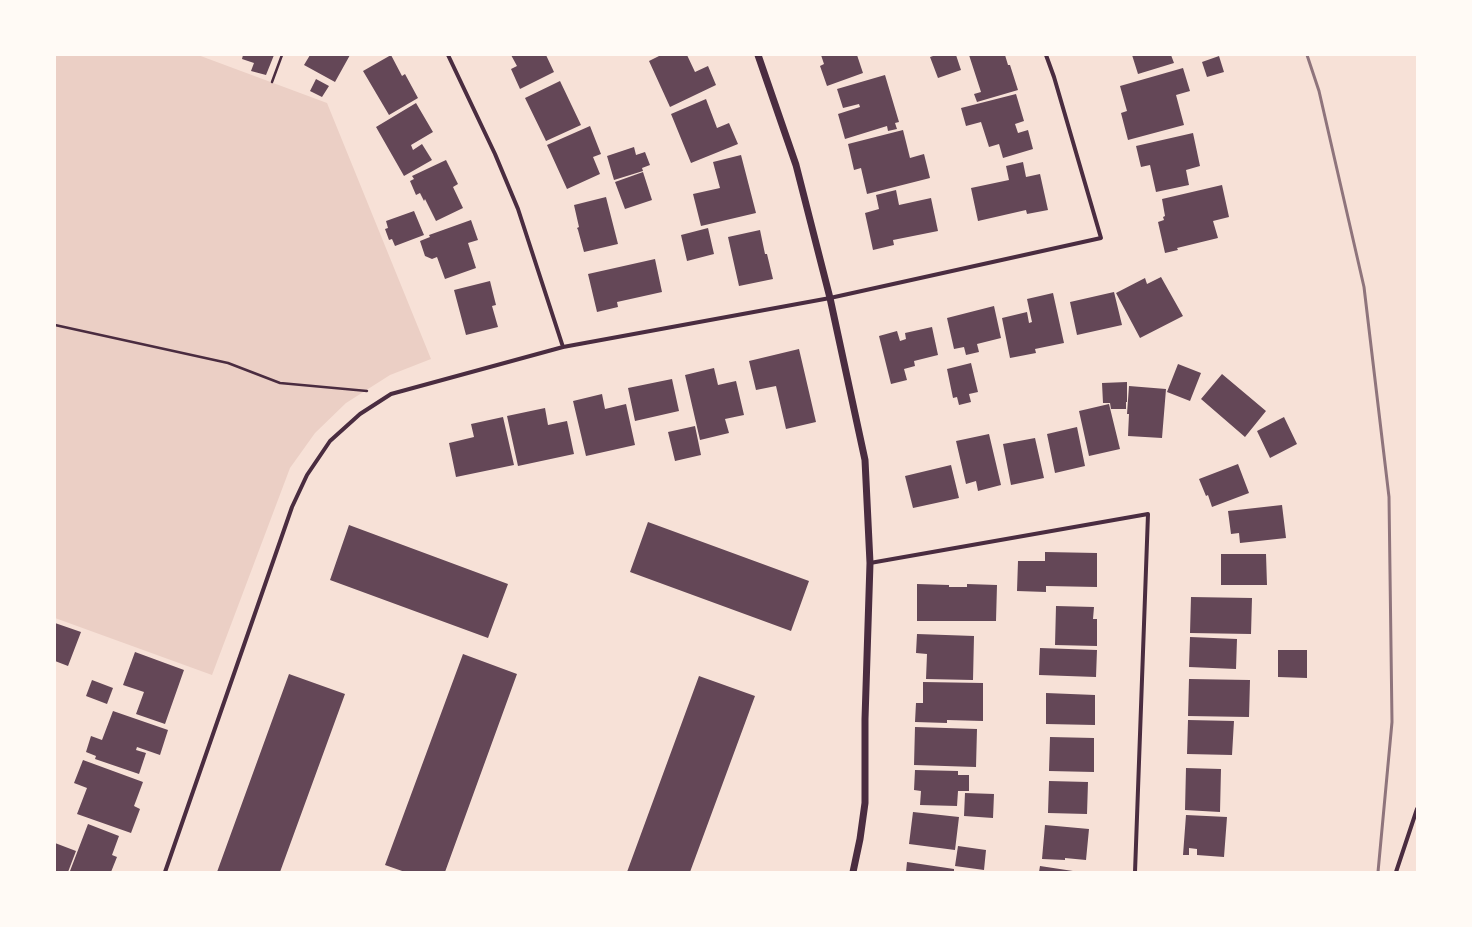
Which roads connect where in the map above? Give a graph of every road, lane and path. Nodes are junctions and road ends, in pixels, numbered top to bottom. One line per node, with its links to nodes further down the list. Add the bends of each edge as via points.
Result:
1 (282, 55): 5 (path)
2 (448, 55): 8 (street, via 518,209)
3 (758, 55): 6 (street, via 796,165)
4 (1046, 55): 6 (street, via 1101,238)
5 (272, 82)
6 (830, 298): 8 (street); 10 (street, via 865,460)
7 (55, 325): 9 (path, via 228,363 280,383)
8 (563, 347): 9 (street)
9 (391, 394): 12 (street, via 360,414 330,441 304,482 292,507)
10 (870, 563): 13 (street, via 865,803); 14 (street, via 1148,514)
11 (1417, 809): 15 (street)
12 (165, 872)
13 (853, 872)
14 (1135, 872)
15 (1396, 872)

